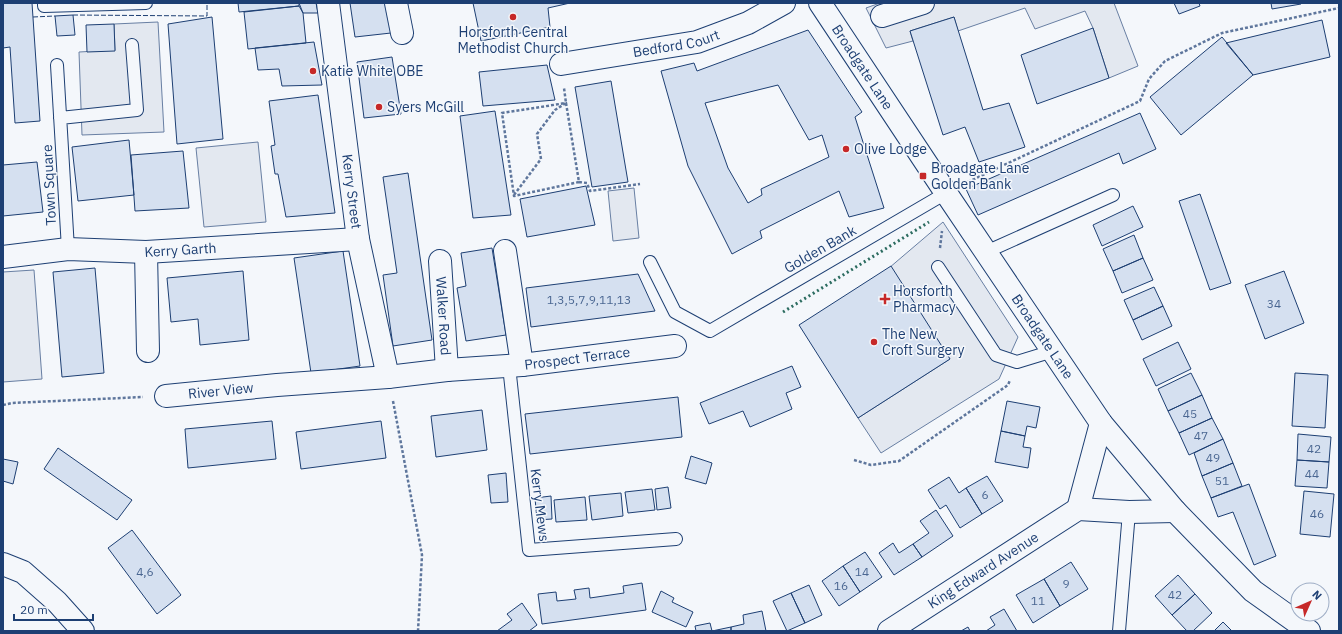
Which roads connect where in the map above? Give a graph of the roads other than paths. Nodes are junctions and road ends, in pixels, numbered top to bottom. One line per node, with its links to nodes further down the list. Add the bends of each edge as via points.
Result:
1 (44, 3): 2 (lane, via 44,6)
2 (146, 3)
3 (328, 3): 16 (street, Kerry Street)
4 (396, 3): 9 (street)
5 (784, 3): 12 (street, Bedford Court, via 748,23 697,42)
6 (820, 3): 14 (street, Broadgate Lane)
7 (923, 3): 8 (street)
8 (882, 16)
9 (402, 33)
10 (132, 45): 13 (lane, via 137,110)
11 (57, 64): 13 (lane, Town Square)
12 (561, 64)
13 (60, 118): 17 (lane, Town Square)
14 (946, 193): 20 (street, Broadgate Lane); 23 (lane, Golden Bank, via 710,331 675,312)
15 (1113, 195): 20 (lane)
16 (358, 239): 19 (street, Kerry Garth); 30 (street, Kerry Street)
17 (68, 249): 19 (street, Kerry Garth); 21 (street, Kerry Garth)
18 (506, 251): 28 (street, Prospect Terrace)
19 (146, 252): 27 (street)
20 (986, 252): 26 (street, Broadgate Lane)
21 (3, 257)
22 (440, 261): 29 (street, Walker Road)
23 (650, 262)
24 (938, 267): 26 (lane, via 996,354 1017,362)
25 (675, 346): 28 (street, Prospect Terrace)
26 (1053, 350): 32 (street, Broadgate Lane)
27 (148, 351)
28 (515, 366): 29 (street); 36 (lane, Kerry Mews, via 529,550)
29 (447, 370): 30 (street)
30 (388, 377): 31 (street, River View)
31 (166, 396)
32 (1101, 423): 33 (street); 34 (street, Broadgate Lane)
33 (1078, 509): 35 (street); 39 (street, King Edward Avenue)
34 (1175, 511): 35 (street); 41 (street, Broadgate Lane, via 1253,591)
35 (1129, 512): 40 (lane)
36 (676, 539)
37 (3, 564): 38 (street, via 23,572 57,602)
38 (83, 631)
39 (889, 631)
40 (1119, 631)
41 (1309, 631)

